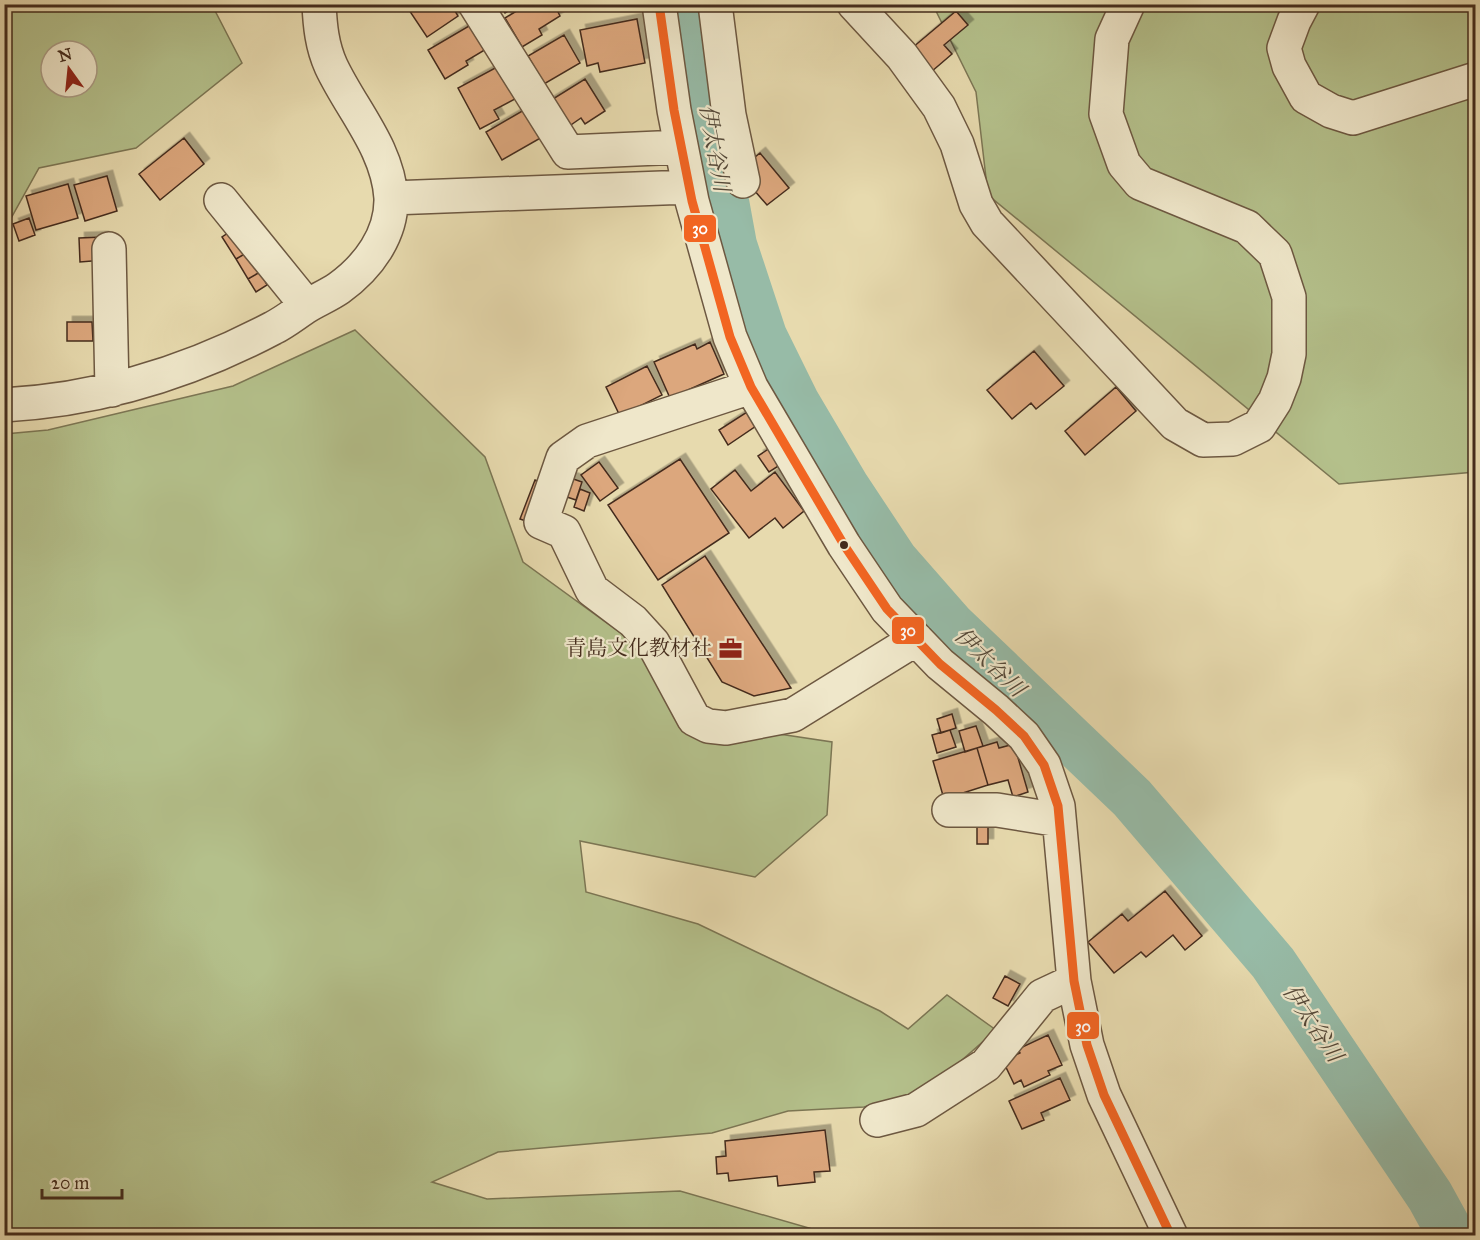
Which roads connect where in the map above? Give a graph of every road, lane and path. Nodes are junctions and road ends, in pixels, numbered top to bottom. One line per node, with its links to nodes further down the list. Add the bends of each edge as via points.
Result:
1 (319, 4): 12 (street, via 320,34 331,66 387,172)
2 (475, 4): 9 (street, via 568,152)
3 (658, 4): 9 (street)
4 (715, 4): 10 (street, via 729,115)
5 (854, 4): 6 (street, via 902,56 939,107 987,223 1175,424 1203,440 1233,439 1259,426 1275,401 1288,354 1289,297 1275,254 1247,227 1140,183 1124,164 1106,114 1112,39)
6 (1128, 4)
7 (1303, 4): 8 (street, via 1284,48 1306,97 1330,111 1353,117)
8 (1476, 79)
9 (681, 147): 11 (street)
10 (743, 181)
11 (689, 187): 12 (street); 16 (street, via 730,337)
12 (391, 198): 15 (street, via 388,226 375,254 339,288)
13 (221, 200): 15 (street)
14 (109, 249): 17 (street)
15 (307, 306): 17 (street, via 274,328 187,368)
16 (751, 387): 19 (street, via 844,545 887,609); 19 (street, via 587,441 563,458 541,522 564,532 592,590 633,621 653,643 694,718 708,726 726,728 793,715)
17 (112, 390): 18 (street, via 38,404)
18 (4, 405)
19 (916, 639): 21 (street, via 1024,736 1044,765)
20 (949, 810): 21 (street, via 997,810)
21 (1059, 820): 22 (street)
22 (1074, 981): 23 (street, via 1042,996 986,1065 916,1110); 24 (street, via 1087,1044 1104,1095)
23 (877, 1120)
24 (1171, 1236)

